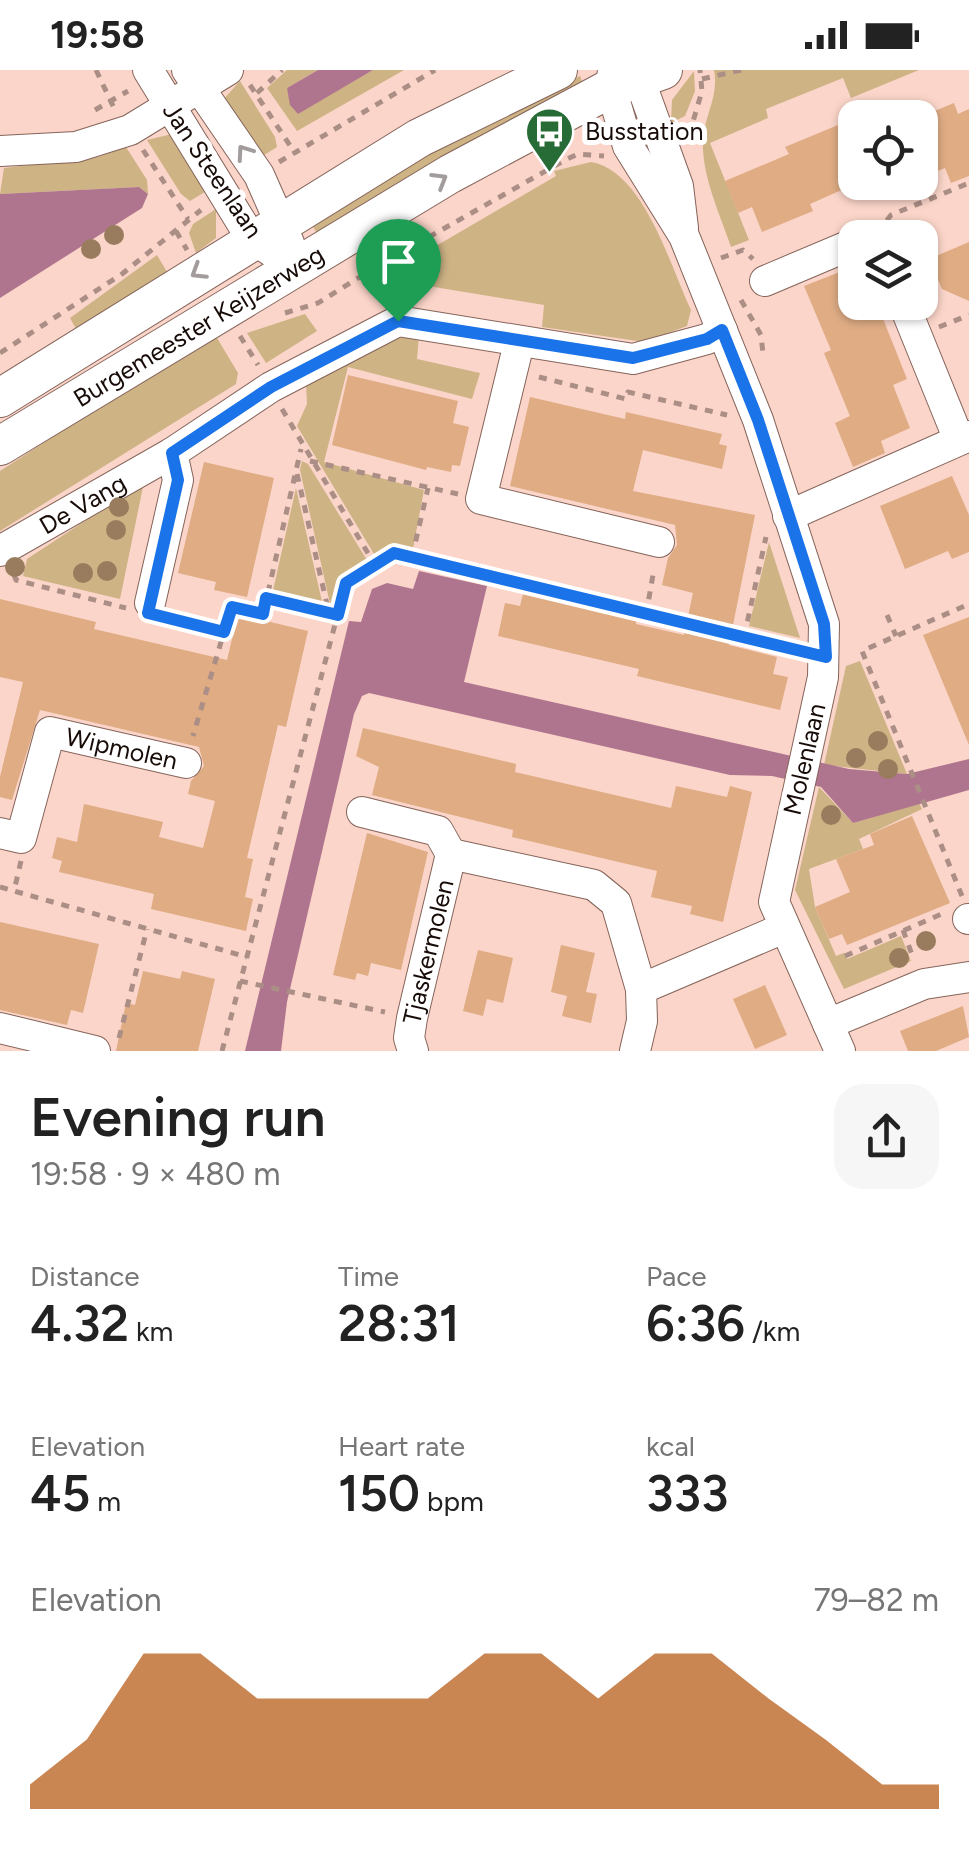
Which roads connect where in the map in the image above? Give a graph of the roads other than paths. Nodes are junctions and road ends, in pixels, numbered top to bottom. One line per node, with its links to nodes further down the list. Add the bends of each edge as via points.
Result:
1 (558, 70): 8 (main road, Burgemeester Keijzerweg, via 419,138)
2 (149, 73): 6 (street, Jan Steenlaan)
3 (235, 74): 5 (street)
4 (633, 75): 9 (street, Molenlaan, via 678,186); 9 (street, Molenlaan, via 628,146); 11 (main road, Burgemeester Keijzerweg, one-way to 4, via 450,174)
5 (194, 79): 6 (street); 8 (street, Jan Steenlaan, one-way to 5, via 259,174)
6 (170, 107): 7 (street, via 130,130 76,147); 8 (street, Jan Steenlaan)
7 (0, 151)
8 (266, 229): 11 (street, Jan Steenlaan); 16 (main road, Burgemeester Keijzerweg, one-way to 16)
9 (684, 236): 14 (street, Molenlaan)
10 (838, 250): 12 (street)
11 (297, 268): 18 (main road, Burgemeester Keijzerweg)
12 (764, 280)
13 (912, 320): 17 (street)
14 (722, 330): 15 (street, via 633,358); 20 (street, Molenlaan, via 758,420)
15 (516, 357): 19 (street, De Vang, via 398,321 271,387); 21 (street, via 481,500)
16 (0, 398)
17 (964, 438): 20 (street)
18 (0, 446)
19 (172, 453): 22 (street, De Vang); 23 (street, via 178,480)
20 (781, 519): 28 (street, Molenlaan, via 824,624 826,657 776,877 774,902)
21 (659, 542)
22 (1, 550)
23 (149, 608)
24 (186, 763): 26 (street, Wipmolen, via 50,732)
25 (362, 812): 27 (street, Tjaskermolen, via 438,832)
26 (10, 836)
27 (451, 854): 30 (street, Tjaskermolen, via 594,885 616,903); 34 (street, Tjaskermolen, via 412,1018)
28 (784, 928): 30 (street); 32 (street, Molenlaan)
29 (969, 977): 32 (street, via 924,984)
30 (641, 988): 35 (street, Tjaskermolen)
31 (0, 1028): 33 (street)
32 (834, 1037)
33 (105, 1048)
34 (413, 1051)
35 (635, 1051)

